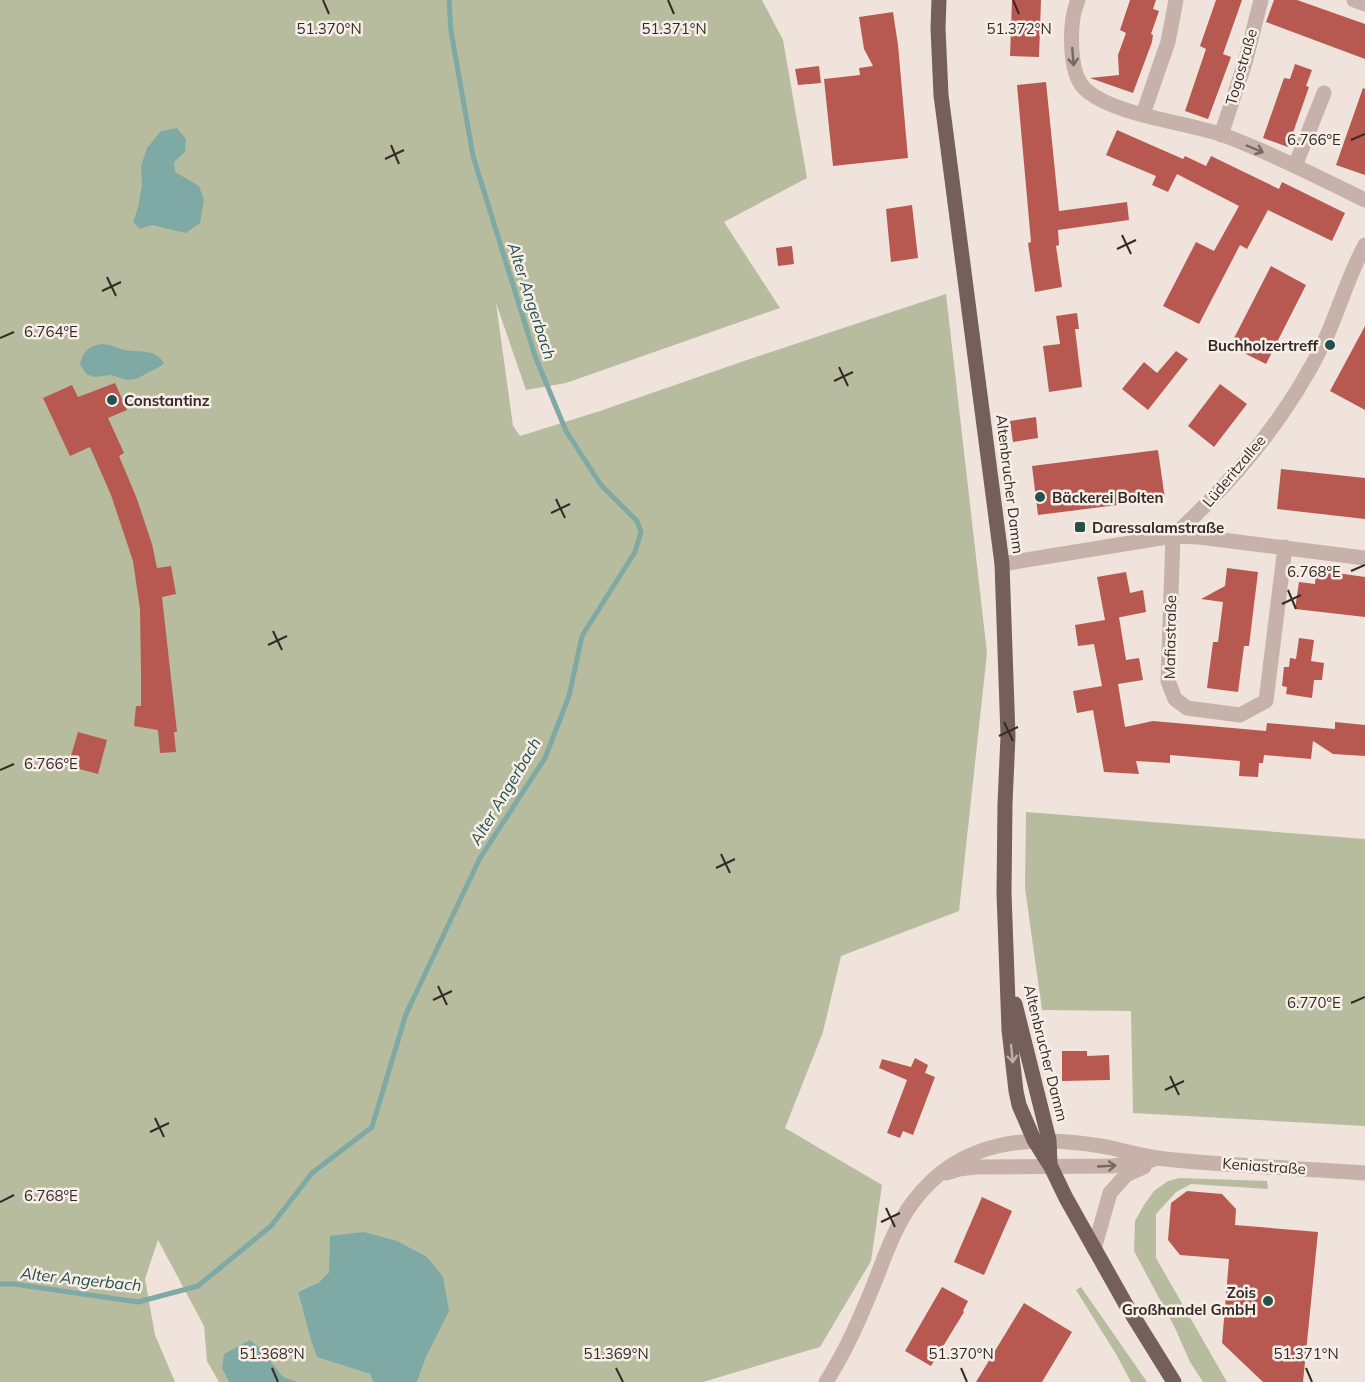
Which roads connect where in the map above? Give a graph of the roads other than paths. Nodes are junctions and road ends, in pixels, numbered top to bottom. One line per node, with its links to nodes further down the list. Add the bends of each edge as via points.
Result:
1 (939, 0): 16 (main road, Altenbrucher Damm, via 941,95)
2 (1078, 0): 8 (street, one-way to 8, via 1072,64 1083,87 1099,100)
3 (1176, 0): 8 (street, via 1168,42)
4 (1261, 0): 9 (street, Togostraße)
5 (1354, 0): 6 (street)
6 (1365, 4)
7 (1324, 93): 10 (street)
8 (1143, 114): 9 (street)
9 (1221, 135): 10 (street, one-way to 10)
10 (1295, 166): 11 (street)
11 (1365, 200)
12 (1365, 245): 13 (street, Lüderitzallee, via 1324,341 1284,409 1216,496)
13 (1173, 536): 14 (street); 14 (street, Mafiastraße, via 1167,681 1174,699 1187,708 1240,715 1266,701); 16 (street)
14 (1285, 547): 15 (street)
15 (1365, 558)
16 (1002, 564): 17 (main road, Altenbrucher Damm, via 1008,725 1004,893 1009,1030 1019,1105)
17 (1041, 1140): 18 (street, Keniastraße); 19 (main road, Altenbrucher Damm); 21 (street, via 996,1144 976,1151)
18 (1163, 1159): 19 (street, Keniastraße, one-way to 18, via 1112,1166); 20 (street, Keniastraße); 22 (street, Keniastraße, via 1126,1175 1110,1193)
19 (1051, 1167): 21 (street, via 975,1167); 22 (main road, Altenbrucher Damm)
20 (1365, 1173)
21 (938, 1176): 23 (street, via 912,1203 893,1236 862,1314)
22 (1094, 1249): 24 (main road, Altenbrucher Damm)
23 (826, 1382)
24 (1174, 1382)

